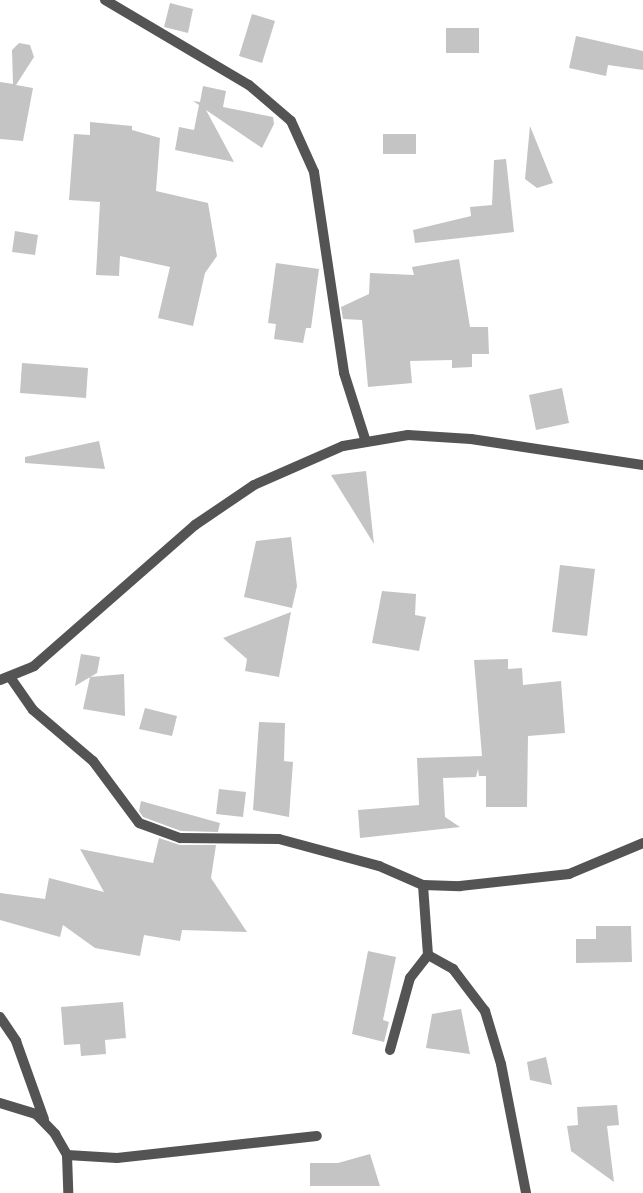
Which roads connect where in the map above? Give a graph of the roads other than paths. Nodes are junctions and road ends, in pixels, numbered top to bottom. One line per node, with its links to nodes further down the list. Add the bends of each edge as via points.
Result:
1 (105, 0): 2 (street, via 249,85 291,121 314,172 344,374)
2 (364, 439): 3 (street, via 408,435 471,439); 4 (street, via 254,485 195,525 34,666)
3 (643, 465)
4 (5, 679): 6 (street, via 33,710 93,761 139,823 180,838 279,838 378,866)
5 (643, 843): 6 (street, via 569,874 460,886)
6 (422, 885): 7 (street)
7 (428, 955): 9 (street, via 410,978); 15 (street, via 454,969 485,1011 501,1064)
8 (0, 1017): 11 (street, via 16,1041)
9 (390, 1050)
10 (0, 1103): 11 (street)
11 (44, 1119): 13 (street)
12 (317, 1136): 13 (street, via 117,1158)
13 (67, 1155): 14 (street)
14 (68, 1193)
15 (526, 1193)

